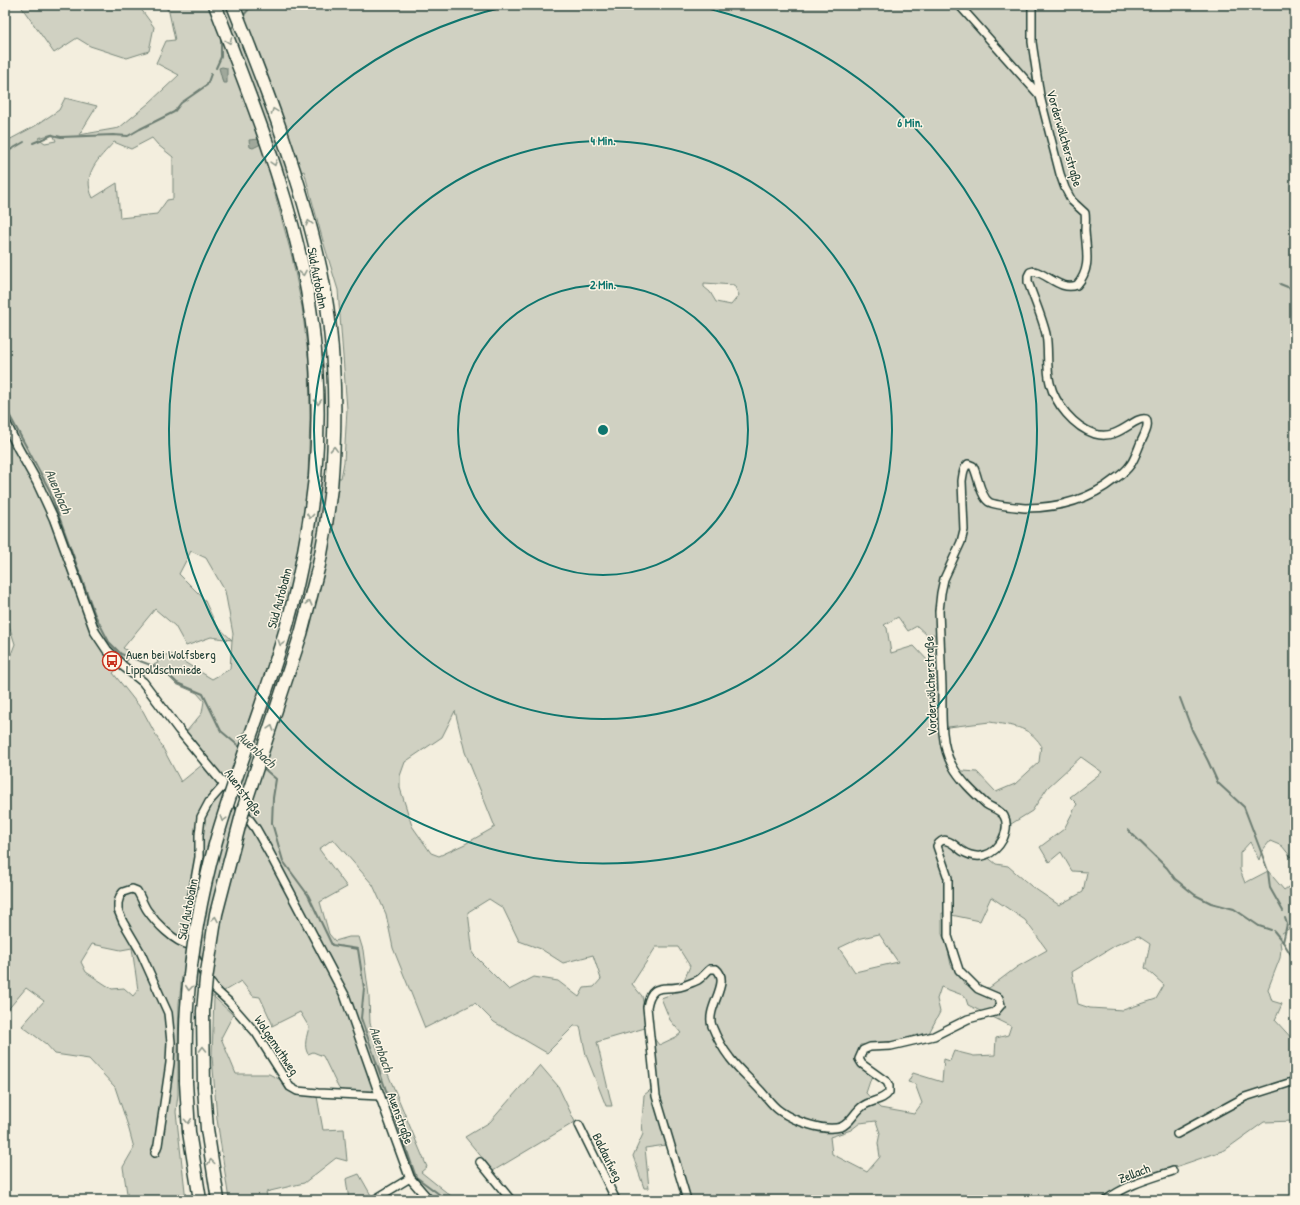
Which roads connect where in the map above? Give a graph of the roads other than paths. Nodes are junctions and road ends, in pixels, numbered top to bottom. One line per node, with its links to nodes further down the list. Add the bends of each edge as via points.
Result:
1 (215, 5): 17 (highway, Süd Autobahn, one-way to 17, bridge, via 280,181 299,251 313,334 318,414 315,478 305,553 287,624 228,804 207,878 194,944 186,1036 186,1082 189,1132)
2 (233, 5): 18 (highway, Süd Autobahn, one-way to 2, bridge, via 207,1129 204,1088 203,1011 208,964 216,914 244,807 301,634 319,565 331,488 335,416 330,329 316,246 296,175)
3 (958, 5): 5 (street)
4 (1032, 5): 5 (street, Vorderwölcherstraße, via 1032,42)
5 (1040, 96): 23 (street, Vorderwölcherstraße, via 1065,188 1072,201 1085,213 1088,248 1086,271 1077,285 1065,286 1034,271 1028,276 1045,333 1050,383 1058,403 1076,423 1096,434 1120,432 1141,419 1146,419 1148,424 1126,470 1102,489 1069,503 1047,508 1022,508 989,502 984,496 973,466 968,464 965,467 962,481 962,542 944,580 939,611 943,739 951,764 963,781 987,805 1004,816 1007,826 1000,844 987,855 973,856 943,840 937,846 948,878 948,936 959,970 978,989 999,998 1001,1004 995,1012 968,1019 934,1036 863,1050 859,1059 862,1064 887,1082 889,1092 863,1106 848,1123 840,1127 826,1128 806,1123 780,1111 729,1058 710,1021 722,982 719,971 710,969 698,980 683,986 656,990 649,996 647,1007 656,1096)
6 (5, 421): 7 (street, Auenstraße, via 54,519 94,632 107,650 143,682)
7 (224, 785): 8 (street, via 209,802 202,817 199,857 192,896 196,929); 10 (street, Auenstraße, via 269,852 345,996)
8 (189, 945): 10 (street, Wolgemuthweg, via 203,973 256,1033 290,1087 297,1091); 13 (street, via 175,940 148,912 137,891 123,892 118,910 168,1013 170,1063)
9 (1295, 1081): 12 (street, via 1245,1097)
10 (380, 1096): 16 (street, Auenstraße)
11 (579, 1125): 22 (street, Baldaufweg)
12 (1177, 1134)
13 (155, 1152)
14 (480, 1162): 21 (street)
15 (1173, 1171): 24 (street, Zellach, via 1127,1187)
16 (410, 1178): 19 (street); 20 (street, Auenstraße)
17 (200, 1200)
18 (218, 1200)
19 (376, 1200)
20 (429, 1200)
21 (511, 1200)
22 (616, 1200)
23 (687, 1200)
24 (1106, 1200)

